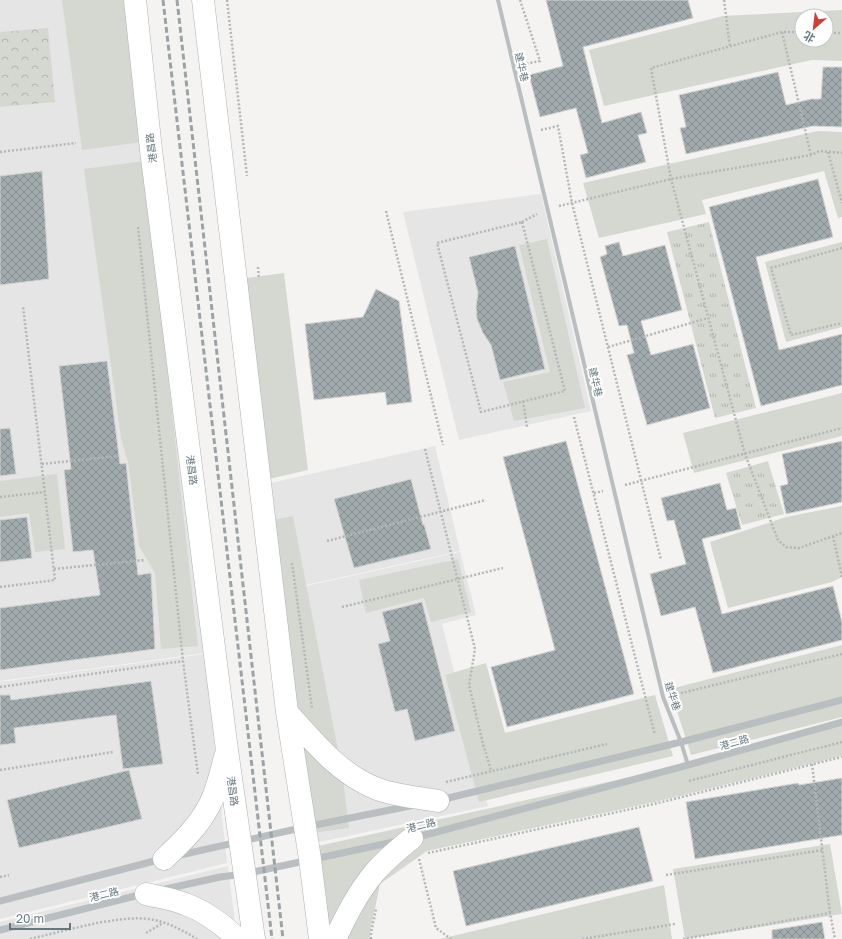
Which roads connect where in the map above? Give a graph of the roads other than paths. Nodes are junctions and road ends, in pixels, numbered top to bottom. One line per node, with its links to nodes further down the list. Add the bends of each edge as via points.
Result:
1 (134, 0): 8 (main road, 港昌路)
2 (203, 0): 5 (main road)
3 (498, 0): 7 (street, 建华巷, via 663,697)
4 (842, 700): 7 (street, 港二路)
5 (287, 712): 10 (main road, via 321,750 358,779 395,794); 11 (main road)
6 (842, 722): 9 (street, 港二路)
7 (681, 742): 9 (street, 建华巷); 10 (street, 港二路)
8 (228, 750): 12 (main road, 港昌路); 14 (main road, via 216,789 204,814)
9 (688, 765): 13 (street, 港二路)
10 (438, 792): 11 (street, 港二路)
11 (305, 827): 12 (street, 港二路); 15 (main road)
12 (240, 842): 14 (street, 港二路); 16 (main road, 港昌路)
13 (416, 846): 15 (street, 港二路); 23 (main road, via 389,856 375,872 358,894)
14 (164, 859): 18 (street, 港二路)
15 (310, 859): 16 (street, 港二路); 22 (main road)
16 (244, 874): 17 (street, 港二路); 21 (main road, 港昌路)
17 (146, 894): 19 (street, 港二路); 20 (main road, via 185,904 204,912)
18 (0, 901)
19 (0, 930)
20 (238, 939)
21 (254, 939)
22 (320, 939)
23 (335, 939)

